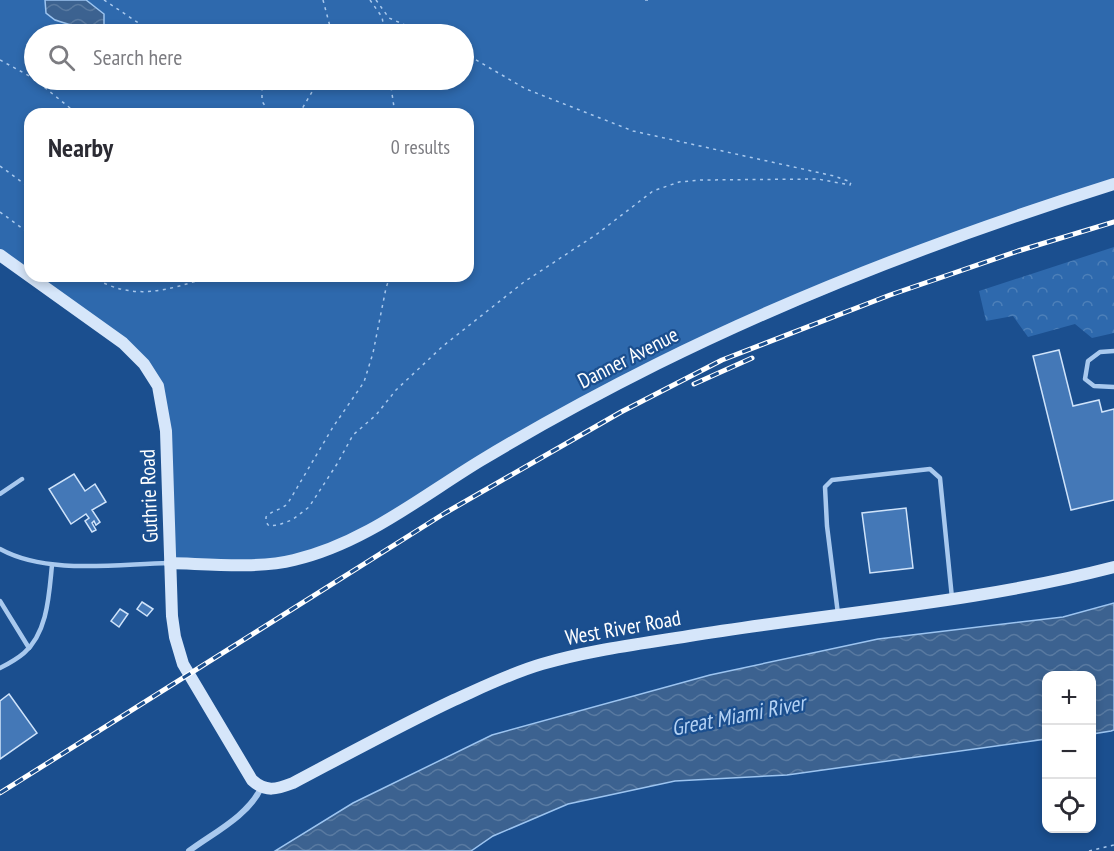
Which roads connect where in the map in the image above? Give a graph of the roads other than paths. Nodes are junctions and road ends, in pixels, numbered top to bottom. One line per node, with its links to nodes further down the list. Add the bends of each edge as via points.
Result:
1 (1114, 184): 10 (street, Danner Avenue, via 949,239 721,333 553,419 334,548 282,562)
2 (0, 255): 3 (street, Guthrie Road)
3 (24, 272)
4 (38, 282): 10 (street, Guthrie Road, via 123,343 138,356 158,386 166,431)
5 (1114, 351): 6 (lane, via 1100,351 1088,361 1085,380 1095,386)
6 (1114, 387)
7 (22, 479): 8 (lane)
8 (0, 494)
9 (0, 549): 11 (lane)
10 (170, 563): 11 (lane); 18 (street, Guthrie Road, via 175,638 183,664 252,780)
11 (52, 565): 16 (lane, via 45,616)
12 (1114, 567): 13 (street, West River Road)
13 (952, 598): 15 (street, West River Road); 15 (lane, via 940,478 930,469 832,480 825,487)
14 (0, 601): 16 (lane)
15 (838, 614): 18 (street, West River Road, via 641,643 537,666 494,681 293,783 277,789)
16 (29, 648): 17 (lane)
17 (0, 668)
18 (261, 788): 19 (street, via 240,814)
19 (189, 851)

